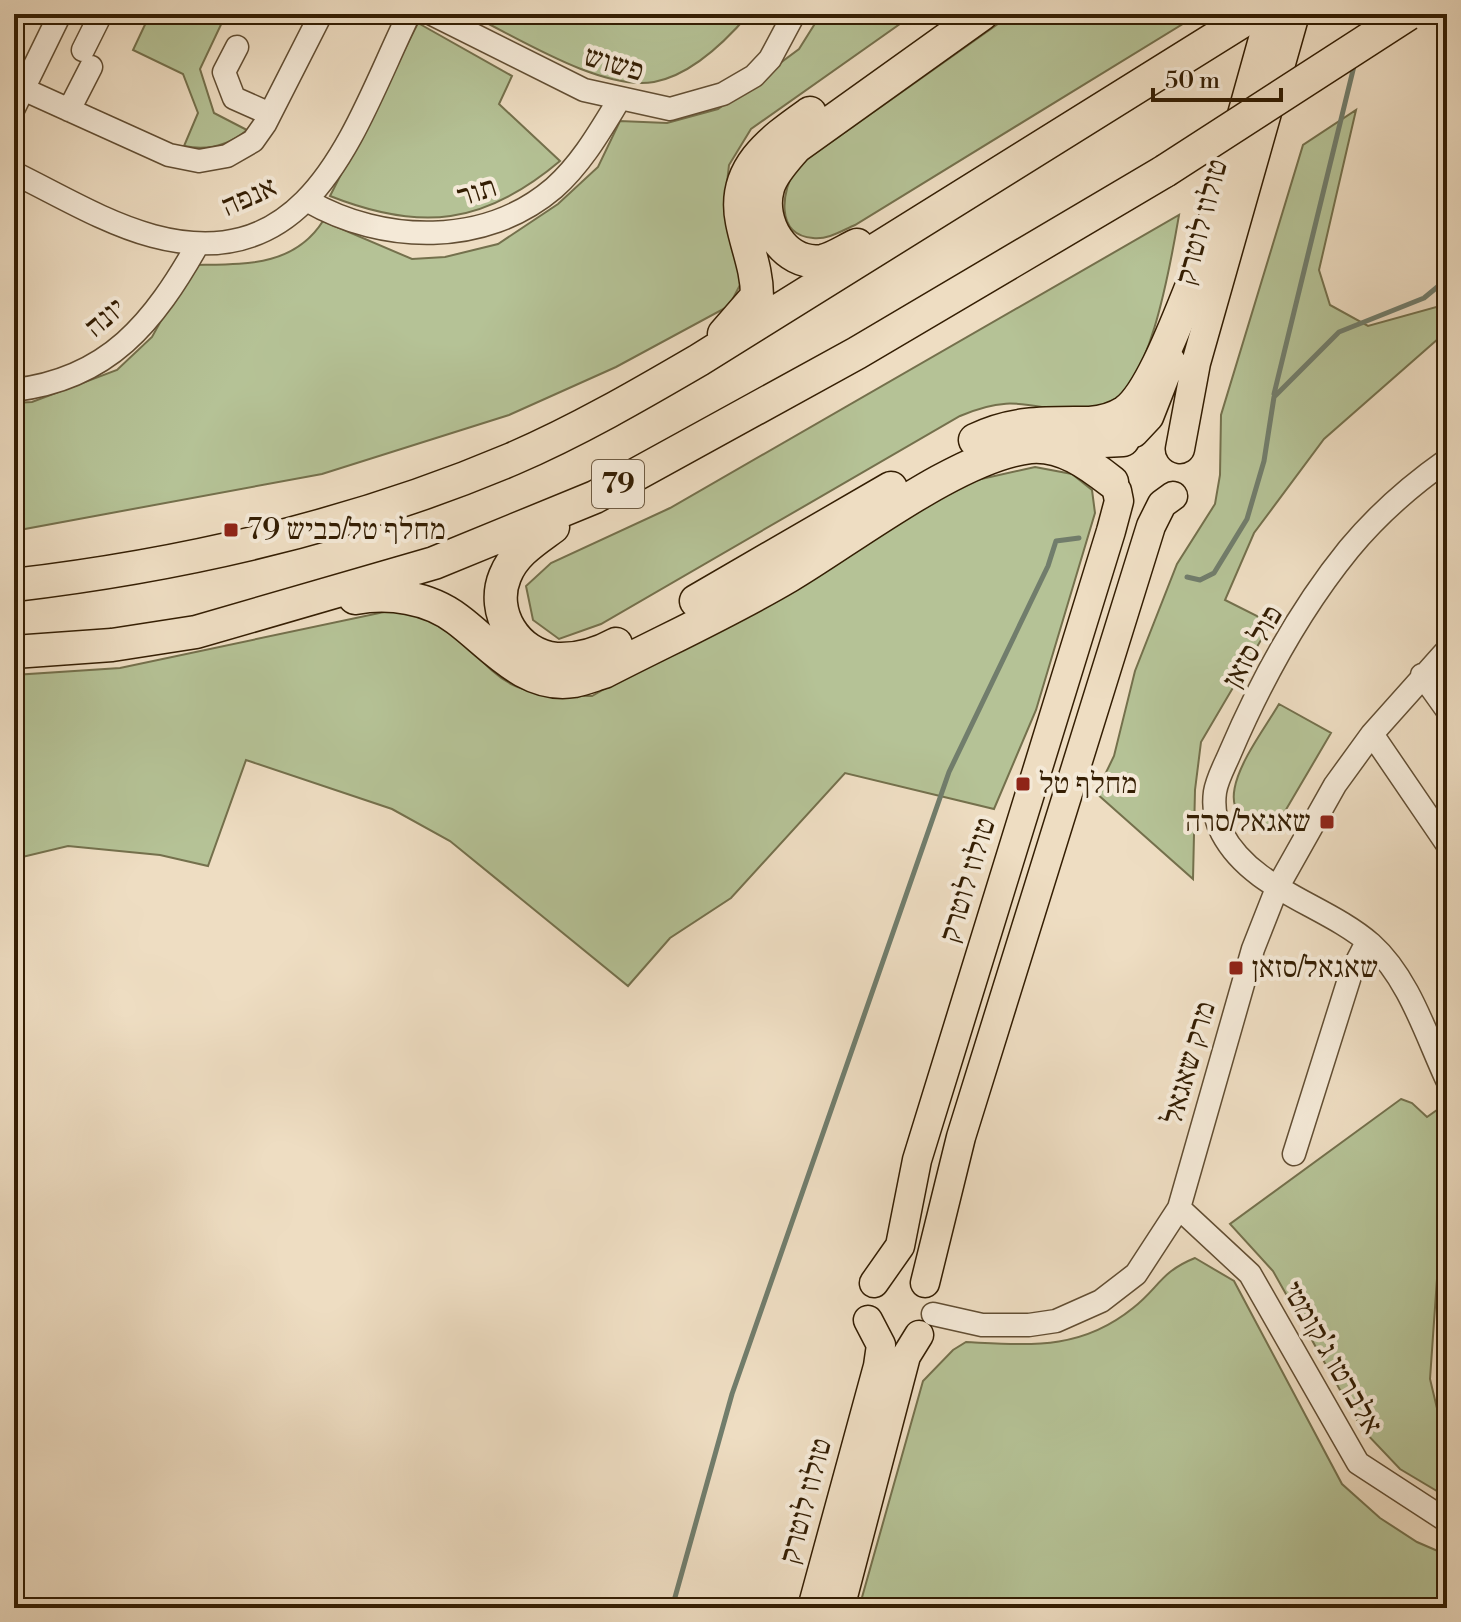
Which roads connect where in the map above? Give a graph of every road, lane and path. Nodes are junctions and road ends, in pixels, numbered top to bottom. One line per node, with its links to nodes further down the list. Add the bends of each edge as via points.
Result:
1 (101, 14): 16 (street)
2 (321, 14): 17 (street)
3 (409, 14): 20 (street, אנפה, via 342,152)
4 (432, 14): 15 (street, פשוש, via 584,90)
5 (794, 14): 15 (street, פשוש, via 770,59 754,76 723,94 670,109)
6 (950, 14): 23 (highway, via 756,157 741,190 740,209 757,273 757,296)
7 (982, 14): 18 (highway, via 796,147 768,188 771,232 785,250 823,261)
8 (1254, 14): 18 (highway, 79)
9 (1270, 14): 22 (main road, טולוז לוטרק)
10 (1295, 14): 27 (main road, טולוז לוטרק, via 1196,363)
11 (1408, 14): 31 (highway, 79, bridge, via 1165,171 857,353)
12 (52, 17): 14 (street)
13 (237, 47): 17 (street, via 224,72 234,98)
14 (19, 98): 16 (street)
15 (619, 100): 20 (street, תור, via 574,167 540,198 498,221 455,231 393,231 357,225)
16 (69, 110): 17 (street, via 169,155 199,161 253,141)
17 (270, 114)
18 (1037, 151): 23 (highway, 79)
19 (14, 173): 21 (street, אנפה, via 127,227)
20 (308, 201): 21 (street, אנפה, via 279,224 253,235)
21 (198, 244): 24 (street, יונה, via 150,320 112,353 83,373)
22 (1201, 264): 25 (main road, טולוז לוטרק, via 1157,401); 26 (highway, via 1150,380 1125,412 1101,422 1009,426)
23 (699, 360): 32 (highway, 79, via 513,459 409,498 221,553)
24 (14, 390)
25 (1129, 437): 26 (highway, via 1083,442 1013,431); 27 (main road, via 1155,431); 29 (main road, via 1111,459)
26 (975, 440): 31 (highway, via 600,653 554,659 509,632 500,604 505,576 520,551)
27 (1180, 449): 30 (main road, via 1185,474)
28 (1447, 460): 40 (street, פול סזאן, via 1403,491 1348,550 1289,638 1215,789 1214,812 1222,834)
29 (1115, 487): 30 (main road, via 1126,500 1151,506); 33 (highway, via 1079,457 1034,447 996,454 964,468 786,578 604,672 572,682 536,676 510,664 455,617 384,593); 45 (main road, טולוז לוטרק, via 1111,531 926,1126 900,1246)
30 (1173, 496): 46 (main road, via 1162,504 1151,526 961,1137)
31 (595, 497): 33 (highway, 79, via 434,563)
32 (14, 585)
33 (254, 615): 35 (highway, 79, via 196,632 112,645)
34 (1447, 650): 36 (street, מרק שאגאל)
35 (14, 652)
36 (1422, 675): 37 (street); 38 (street, מרק שאגאל)
37 (1447, 710)
38 (1372, 734): 39 (street); 40 (street, מרק שאגאל, via 1335,785)
39 (1447, 844)
40 (1277, 888): 41 (street, פול סזאן); 44 (street, מרק שאגאל, via 1253,949)
41 (1367, 942): 42 (street, פול סזאן, via 1394,969); 43 (street, via 1351,973)
42 (1447, 1080)
43 (1294, 1154)
44 (1179, 1208): 48 (street, מרק שאגאל, via 1136,1274 1122,1288 1081,1310 1029,1325); 49 (street, אלברטו ג'קומטי, via 1250,1274 1358,1463)
45 (874, 1283): 46 (main road, via 905,1272); 47 (main road, via 866,1301)
46 (925, 1283): 48 (main road, via 934,1303)
47 (868, 1320): 48 (main road, via 890,1339 910,1339); 50 (main road, טולוז לוטרק, via 881,1345 878,1366)
48 (926, 1324): 51 (main road, טולוז לוטרק, via 906,1356)
49 (1447, 1521)
50 (812, 1608)
51 (840, 1608)

